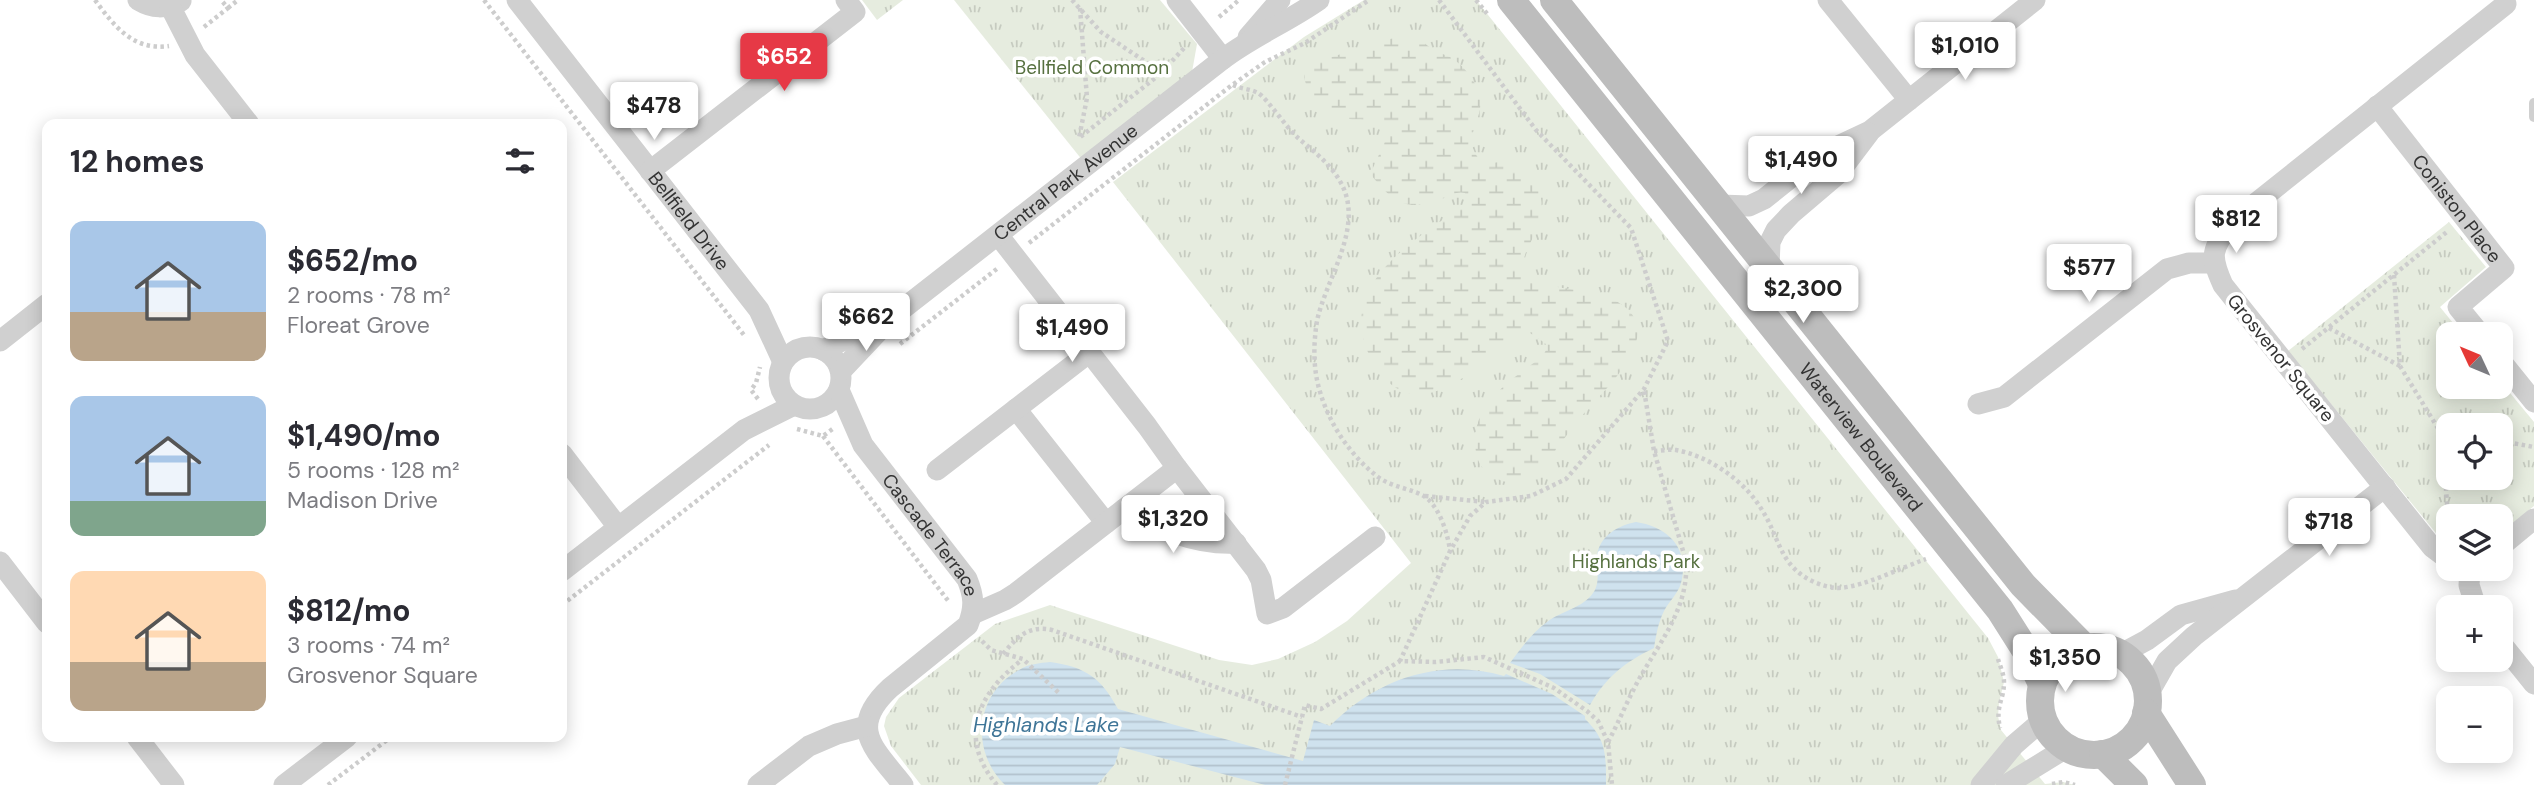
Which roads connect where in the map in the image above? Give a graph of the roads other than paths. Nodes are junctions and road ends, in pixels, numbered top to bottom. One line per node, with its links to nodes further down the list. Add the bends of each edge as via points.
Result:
1 (138, 0): 10 (street, via 149,6)
2 (517, 0): 20 (street, Bellfield Drive)
3 (1177, 0): 13 (street, via 1202,32)
4 (1280, 0): 13 (street, Central Park Avenue)
5 (1319, 0): 13 (street, Central Park Avenue)
6 (1511, 0): 63 (street, Waterview Boulevard, via 2000,610)
7 (1554, 0): 21 (street, Waterview Boulevard)
8 (1828, 0): 14 (street)
9 (2032, 1): 14 (street)
10 (176, 3): 18 (street, via 195,55)
11 (857, 4): 20 (street)
12 (2506, 4): 16 (street)
13 (1231, 52): 22 (street, Central Park Avenue)
14 (1909, 100): 19 (street)
15 (2534, 103): 17 (lane)
16 (2377, 106): 23 (street, via 2231,223 2217,242); 28 (street, Coniston Place, via 2504,268 2458,307)
17 (2534, 117)
18 (245, 119)
19 (1870, 131): 21 (street, via 1819,155 1764,199 1749,206); 24 (street, via 1838,174 1776,230 1770,242)
20 (650, 171): 26 (street, Bellfield Drive)
21 (1720, 205): 24 (street, Waterview Boulevard)
22 (998, 235): 27 (street, Central Park Avenue); 31 (street)
23 (2213, 263): 37 (street, via 2189,263 2167,270 2004,397); 46 (street, Grosvenor Square, via 2223,285)
24 (1769, 268): 60 (street, Waterview Boulevard, via 2023,586)
25 (42, 308): 29 (street)
26 (759, 310): 30 (street, Bellfield Drive); 32 (street, Bellfield Drive)
27 (891, 318): 30 (street, Central Park Avenue); 34 (street, Central Park Avenue)
28 (2470, 322)
29 (0, 341)
30 (813, 349): 32 (street, via 789,355); 34 (street, via 831,355)
31 (1090, 352): 40 (street); 44 (street)
32 (783, 362): 35 (street)
33 (2513, 375): 36 (street)
34 (840, 381): 39 (street, via 834,399); 42 (street, Cascade Terrace)
35 (779, 383): 38 (street); 41 (street)
36 (2534, 402)
37 (1978, 404)
38 (794, 405): 39 (street); 41 (street)
39 (817, 409): 42 (street, Cascade Terrace, via 831,430)
40 (1016, 409): 45 (street); 49 (street)
41 (744, 430): 50 (street)
42 (863, 445): 59 (street, Cascade Terrace, via 967,579 974,597)
43 (567, 461): 50 (street)
44 (1177, 468): 47 (street); 53 (street)
45 (937, 470)
46 (2385, 487): 54 (street, Grosvenor Square); 57 (street)
47 (1124, 509): 49 (street); 53 (street, via 1187,538)
48 (2534, 519): 51 (street)
49 (1106, 523): 59 (street, via 1016,593)
50 (618, 527): 56 (street)
51 (2513, 536)
52 (1375, 537): 53 (street, via 1283,608 1268,614 1261,580)
53 (1236, 543)
54 (2436, 550)
55 (0, 562): 58 (street)
56 (567, 567)
57 (2246, 597): 61 (street, via 2181,615); 65 (street, via 2167,661)
58 (42, 611)
59 (970, 619): 67 (street, Cascade Terrace, via 878,699)
60 (2085, 648): 61 (street); 63 (street, via 2059,660)
61 (2121, 654): 65 (street, via 2139,673)
62 (2513, 658): 64 (street)
63 (2042, 684): 66 (street)
64 (2534, 684)
65 (2147, 705): 71 (street, via 2131,740); 79 (street)
66 (2043, 720): 70 (street); 76 (street, via 2014,745)
67 (867, 726): 74 (street, via 809,746); 75 (street, via 872,743)
68 (141, 742): 72 (street)
69 (340, 742): 73 (street)
70 (2066, 748): 71 (street); 77 (street)
71 (2103, 754): 78 (street)
72 (174, 785)
73 (284, 785)
74 (758, 785)
75 (903, 785)
76 (1981, 785)
77 (2006, 785)
78 (2134, 785)
79 (2192, 785)

